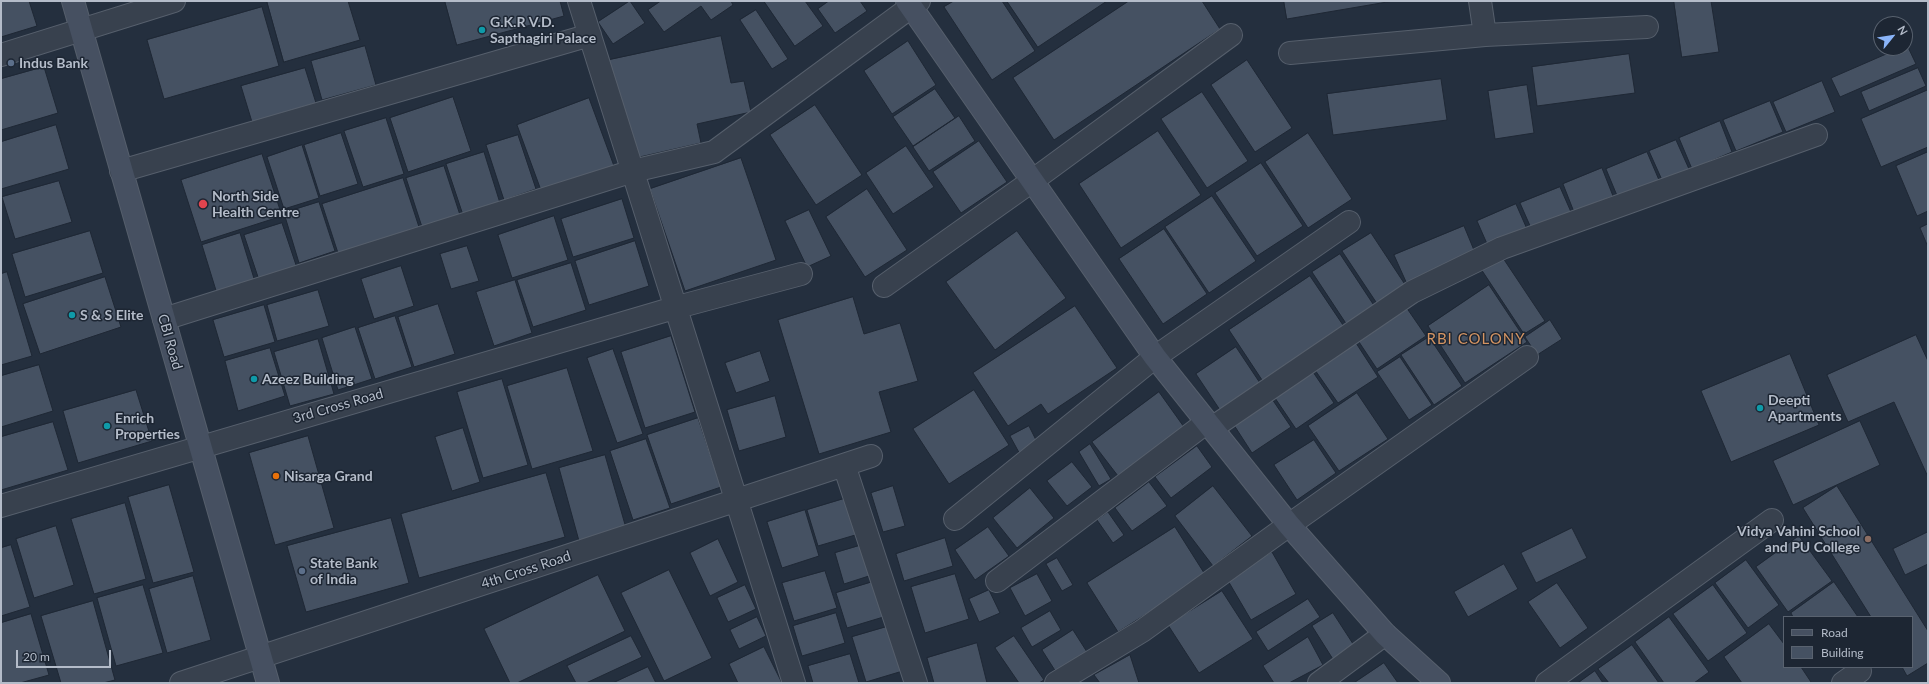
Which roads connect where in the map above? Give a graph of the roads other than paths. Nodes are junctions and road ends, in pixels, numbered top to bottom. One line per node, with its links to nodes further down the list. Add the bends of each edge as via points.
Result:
1 (73, 1): 7 (street, CBI Road)
2 (174, 1): 7 (street)
3 (579, 1): 8 (street)
4 (1480, 1): 9 (street)
5 (912, 3): 15 (street, via 714,152); 16 (street)
6 (1647, 27): 9 (street)
7 (81, 30): 12 (street); 14 (street, CBI Road)
8 (590, 35): 14 (street); 15 (street)
9 (1485, 35): 11 (street)
10 (1231, 36): 16 (street)
11 (1290, 53)
12 (1, 55)
13 (1816, 135): 24 (street, via 1502,248 1412,292)
14 (121, 171): 21 (street, CBI Road)
15 (633, 171): 20 (street); 21 (street)
16 (1032, 181): 19 (street); 23 (street)
17 (1348, 222): 23 (street)
18 (801, 274): 20 (street, 3rd Cross Road)
19 (884, 286)
20 (674, 308): 25 (street, 3rd Cross Road); 28 (street)
21 (164, 319): 25 (street, CBI Road)
22 (1528, 356): 32 (street)
23 (1155, 357): 24 (street); 30 (street)
24 (1210, 425): 32 (street); 33 (street)
25 (200, 446): 29 (street, 3rd Cross Road); 35 (street, CBI Road)
26 (871, 456): 27 (street, 4th Cross Road)
27 (844, 465): 28 (street, 4th Cross Road); 39 (street)
28 (736, 500): 35 (street, 4th Cross Road); 38 (street)
29 (1, 506)
30 (955, 519)
31 (1772, 520): 43 (street)
32 (1289, 525): 34 (street); 40 (street, via 1142,631)
33 (996, 581)
34 (1385, 634): 41 (street); 42 (street)
35 (261, 657): 36 (street, 4th Cross Road); 37 (street, CBI Road)
36 (181, 683)
37 (268, 683)
38 (794, 683)
39 (916, 683)
40 (1056, 683)
41 (1319, 683)
42 (1439, 683)
43 (1547, 683)

